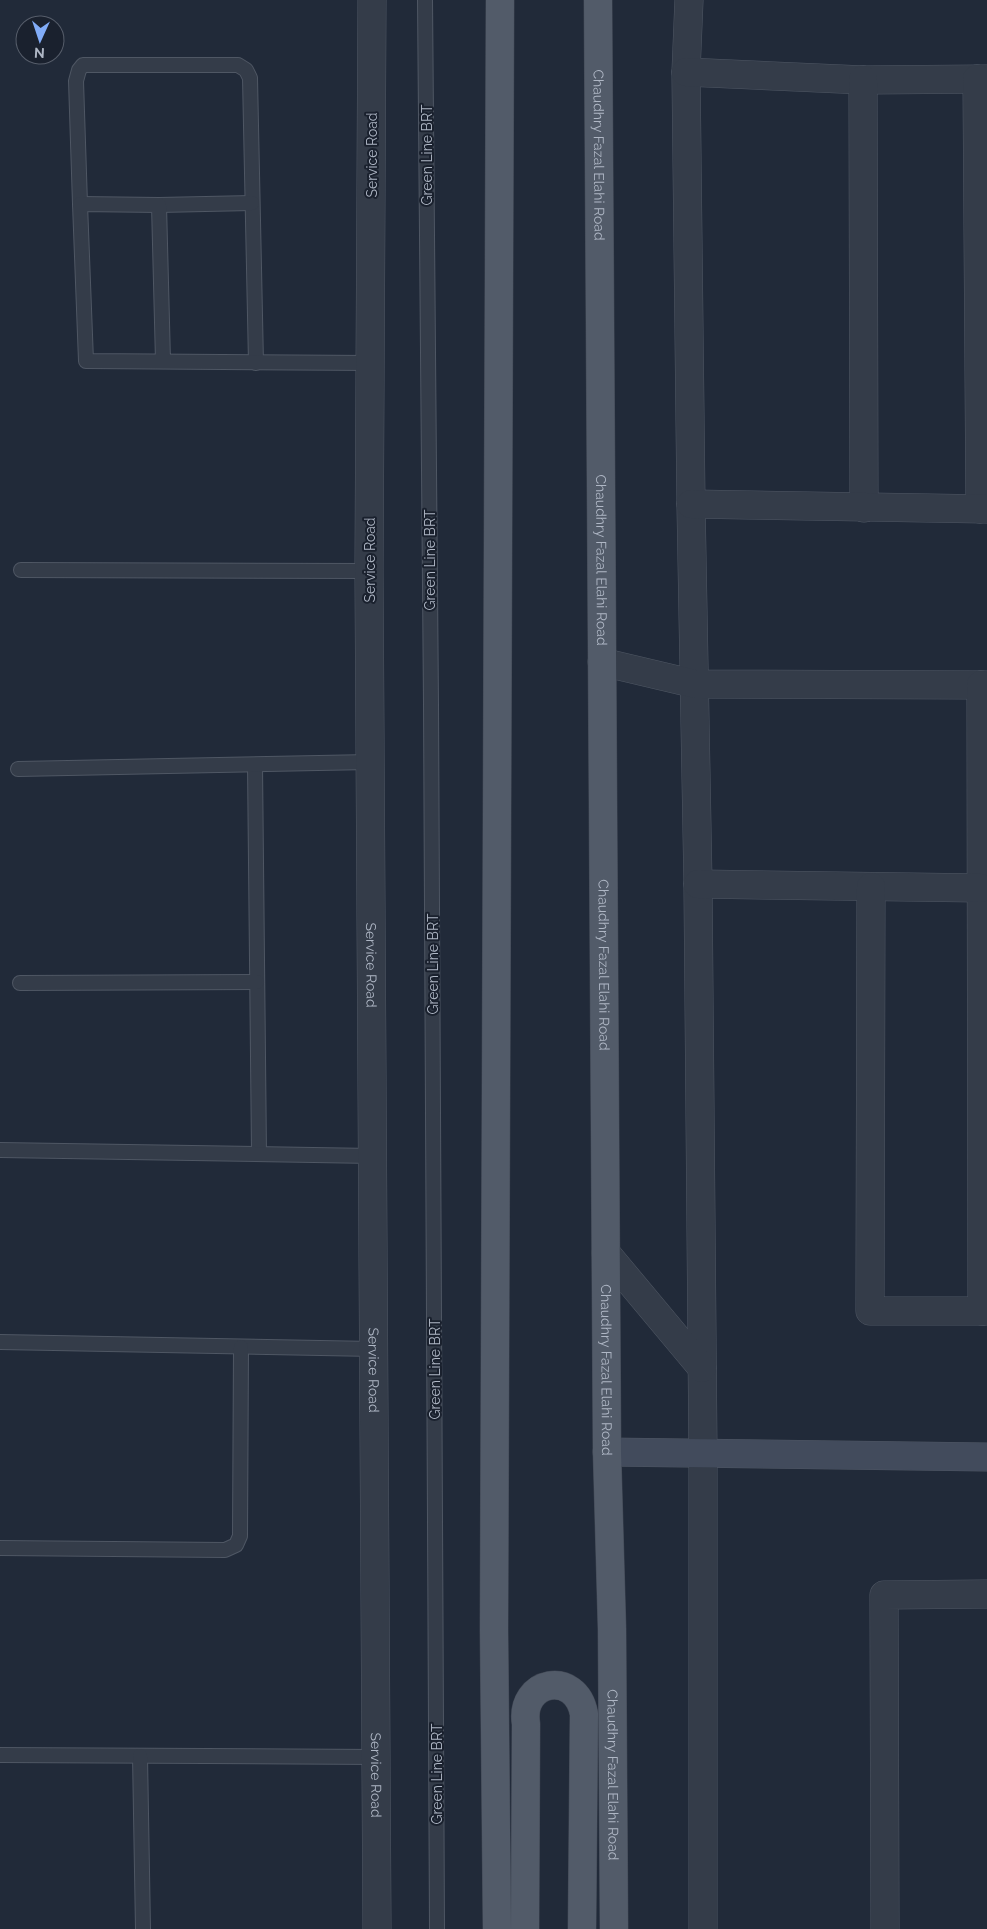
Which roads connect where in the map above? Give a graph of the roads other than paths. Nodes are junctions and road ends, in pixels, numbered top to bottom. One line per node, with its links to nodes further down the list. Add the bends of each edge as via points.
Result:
1 (372, 0): 13 (street, Service Road)
2 (425, 0): 51 (lane, Green Line BRT)
3 (500, 0): 52 (main road, via 494,1610)
4 (598, 0): 20 (main road, Chaudhry Fazal Elahi Road)
5 (689, 0): 6 (street)
6 (686, 72): 8 (street); 15 (street)
7 (982, 79): 8 (street); 17 (street)
8 (863, 80): 16 (street)
9 (252, 203): 10 (lane, via 250,78 246,70 238,65 83,65 76,81); 11 (lane); 14 (lane)
10 (80, 204): 11 (lane); 12 (lane, via 86,361)
11 (159, 205): 12 (lane)
12 (163, 361): 14 (lane)
13 (371, 362): 14 (lane); 19 (street, Service Road)
14 (256, 363)
15 (691, 504): 16 (street); 21 (street)
16 (864, 508): 17 (street)
17 (983, 509)
18 (21, 570): 19 (lane)
19 (369, 571): 23 (street, Service Road)
20 (602, 662): 21 (street); 35 (main road, Chaudhry Fazal Elahi Road)
21 (695, 684): 22 (street); 26 (street)
22 (984, 685): 28 (street)
23 (370, 762): 24 (lane); 34 (street, Service Road)
24 (254, 764): 25 (lane); 29 (lane)
25 (18, 769)
26 (698, 884): 27 (street); 40 (street)
27 (871, 887): 28 (street); 36 (street, via 870,1311)
28 (981, 888): 31 (street)
29 (257, 982): 30 (lane); 33 (lane)
30 (20, 983)
31 (984, 1030): 36 (street)
32 (0, 1150): 33 (lane)
33 (259, 1154): 34 (lane)
34 (373, 1156): 39 (street, Service Road)
35 (606, 1253): 40 (street); 41 (main road, Chaudhry Fazal Elahi Road)
36 (984, 1311)
37 (0, 1342): 38 (lane)
38 (241, 1347): 39 (lane); 44 (lane, via 240,1536 236,1545 224,1550)
39 (374, 1349): 48 (street, Service Road)
40 (702, 1368): 42 (street)
41 (608, 1452): 42 (street); 55 (main road, Chaudhry Fazal Elahi Road)
42 (703, 1453): 43 (street); 56 (street)
43 (987, 1457)
44 (0, 1548)
45 (987, 1594): 57 (street, via 884,1595)
46 (0, 1755): 47 (lane)
47 (140, 1756): 48 (lane); 49 (lane)
48 (376, 1757): 50 (street, Service Road)
49 (143, 1929)
50 (377, 1929)
51 (437, 1929)
52 (497, 1929)
53 (526, 1929): 54 (main road, via 524,1713 532,1695 550,1685 570,1689 577,1695 584,1714)
54 (582, 1929)
55 (614, 1929)
56 (703, 1929)
57 (885, 1929)

